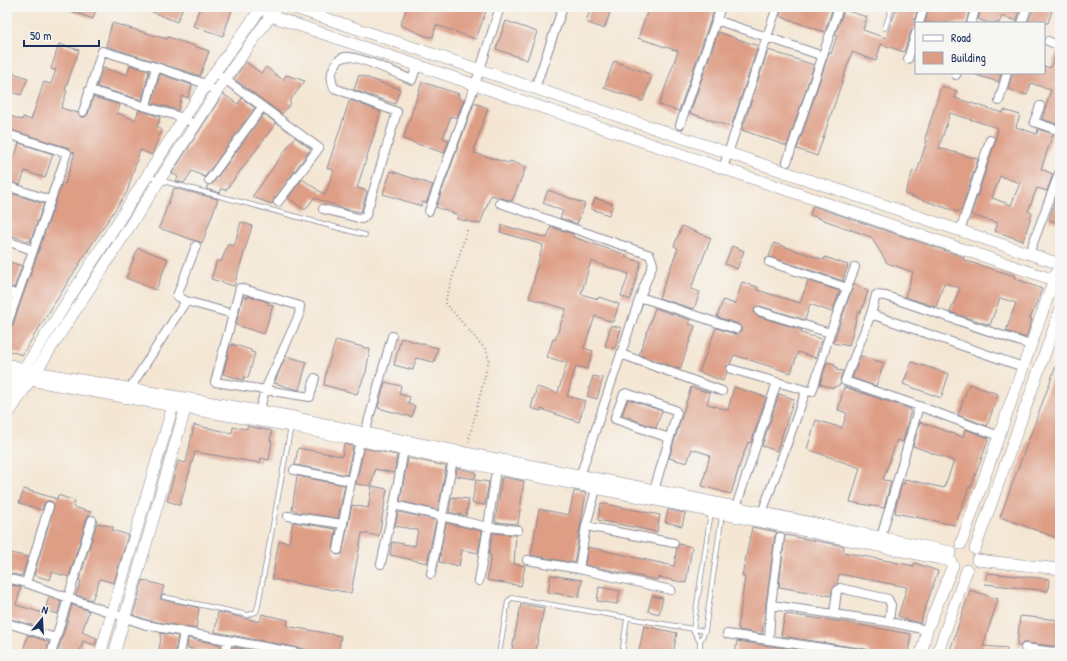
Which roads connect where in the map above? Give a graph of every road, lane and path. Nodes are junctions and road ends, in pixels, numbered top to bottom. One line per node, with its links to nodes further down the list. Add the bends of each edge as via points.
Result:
1 (262, 7): 12 (street); 27 (street)
2 (292, 7): 26 (street)
3 (500, 7): 26 (street)
4 (563, 7): 32 (street)
5 (721, 7): 13 (street)
6 (777, 7): 19 (street)
7 (839, 7): 22 (street)
8 (892, 7): 17 (lane)
9 (924, 7): 14 (street)
10 (976, 7): 15 (street)
11 (1027, 7): 16 (street)
12 (274, 11): 24 (street); 29 (street)
13 (716, 20): 19 (street); 42 (street)
14 (919, 22)
15 (971, 22)
16 (1022, 22)
17 (885, 28)
18 (915, 36): 23 (street)
19 (767, 37): 22 (street); 46 (street)
20 (1048, 41): 21 (street)
21 (1060, 46)
22 (823, 56): 47 (street)
23 (908, 58)
24 (417, 65): 31 (street); 57 (street, via 412,80 356,58 346,56 338,60 332,70 331,81 334,88 397,112 366,215 362,220)
25 (156, 67): 30 (street); 33 (street, via 102,51); 36 (street)
26 (480, 70): 31 (street); 32 (street)
27 (215, 72): 29 (street); 30 (street)
28 (1007, 74): 35 (street)
29 (224, 79): 34 (street); 38 (street)
30 (206, 84): 34 (street); 40 (street)
31 (475, 85): 48 (street); 58 (street)
32 (535, 88): 46 (street)
33 (89, 90): 36 (street); 39 (street)
34 (216, 92): 41 (street)
35 (999, 102)
36 (146, 106): 40 (street)
37 (1040, 106): 43 (street, via 1034,122)
38 (262, 107): 52 (street); 55 (street, via 319,148)
39 (83, 112)
40 (184, 118): 41 (street); 50 (street)
41 (195, 125): 51 (street)
42 (680, 125)
43 (1060, 130)
44 (7, 134): 54 (street, via 67,153)
45 (990, 140): 60 (street)
46 (729, 154): 48 (street); 60 (street)
47 (787, 162)
48 (723, 168): 69 (street)
49 (1060, 171): 65 (street)
50 (148, 176): 51 (lane); 89 (street)
51 (160, 180): 61 (lane); 89 (street)
52 (209, 180)
53 (7, 186): 54 (street)
54 (50, 200): 64 (street)
55 (278, 202)
56 (500, 203): 73 (street, via 650,255 653,264)
57 (323, 209)
58 (429, 211)
59 (467, 230): 107 (path, via 446,294 446,304 486,350 489,359)
60 (960, 231): 65 (street)
61 (365, 235)
62 (7, 240): 64 (street)
63 (196, 246): 74 (street, via 177,296)
64 (32, 250): 72 (street)
65 (1029, 254): 67 (street)
66 (769, 262): 70 (street)
67 (1060, 263): 69 (street)
68 (855, 267): 70 (street)
69 (1056, 281): 83 (street)
70 (846, 288): 81 (street)
71 (7, 291): 72 (street)
72 (17, 295): 79 (street)
73 (640, 297): 80 (street); 84 (street)
74 (186, 301): 77 (street); 92 (street)
75 (759, 311): 81 (street)
76 (1060, 311): 133 (street)
77 (226, 312)
78 (871, 314): 83 (street, via 876,294); 86 (street); 99 (street, via 845,381)
79 (7, 325)
80 (736, 329)
81 (830, 333): 95 (street, via 812,392)
82 (392, 336): 104 (street)
83 (1030, 345): 86 (street)
84 (622, 354): 94 (street); 110 (street)
85 (7, 364): 89 (street)
86 (1023, 367): 103 (street)
87 (731, 369): 91 (street)
88 (7, 374): 89 (street)
89 (27, 375): 92 (street); 96 (street); 97 (street); 101 (street)
90 (315, 378): 93 (street, via 310,397)
91 (777, 382): 95 (street); 118 (street)
92 (130, 388): 97 (street)
93 (264, 390): 93 (street, via 215,382 240,288 300,306 299,315); 100 (street)
94 (722, 391)
95 (806, 391): 120 (street)
96 (7, 396)
97 (174, 401): 98 (street); 148 (street)
98 (187, 404): 100 (street); 102 (street); 150 (street)
99 (919, 406): 103 (street); 129 (street)
100 (259, 412): 104 (street, via 294,417)
101 (7, 416)
102 (291, 426): 104 (street); 145 (lane, via 256,612 248,614)
103 (999, 436): 131 (street)
104 (363, 437): 106 (street); 107 (street); 112 (street)
105 (669, 438): 105 (street, via 676,411 624,394 615,419); 114 (street)
106 (404, 449): 108 (street); 115 (street)
107 (466, 452): 110 (street)
108 (453, 460): 113 (street); 122 (street)
109 (294, 470): 112 (street)
110 (580, 476): 114 (street)
111 (495, 477): 125 (street)
112 (351, 481): 124 (street)
113 (596, 488): 117 (street); 126 (street)
114 (654, 490): 117 (street)
115 (394, 505): 122 (street); 136 (street)
116 (49, 506): 143 (street)
117 (712, 507): 119 (street); 154 (lane)
118 (736, 507): 119 (street); 120 (street)
119 (723, 509): 135 (street); 156 (lane)
120 (762, 513): 129 (street)
121 (288, 516): 124 (street)
122 (443, 516): 125 (street); 140 (street)
123 (92, 520): 146 (street)
124 (343, 524): 132 (street)
125 (488, 526): 127 (street); 142 (street)
126 (586, 526): 130 (street); 137 (street)
127 (518, 530)
128 (780, 537): 147 (street)
129 (881, 537): 135 (street)
130 (674, 543)
131 (961, 544): 133 (street, via 969,544); 135 (street, via 957,546)
132 (338, 550)
133 (976, 555): 138 (street, via 973,566); 139 (street)
134 (527, 560): 137 (street)
135 (952, 560): 138 (street, via 960,570); 155 (street)
136 (381, 564)
137 (579, 569): 144 (street)
138 (967, 570): 177 (street)
139 (1060, 570)
140 (431, 574)
141 (7, 578): 143 (street)
142 (479, 581)
143 (26, 582): 146 (street)
144 (671, 590)
145 (164, 597)
146 (69, 598): 148 (street); 159 (street)
147 (771, 605): 149 (street); 161 (street)
148 (112, 612): 150 (street); 168 (street)
149 (834, 613): 152 (street); 152 (street, via 837,591 840,588 888,599 891,605)
150 (124, 618): 157 (street); 169 (street)
151 (627, 618): 154 (lane); 173 (lane, via 512,598 508,601); 174 (lane)
152 (888, 622): 155 (street)
153 (7, 624): 159 (street)
154 (693, 630): 156 (lane); 162 (lane)
155 (927, 630): 165 (street)
156 (705, 631): 162 (lane)
157 (184, 632): 160 (street); 170 (street)
158 (727, 634): 161 (street)
159 (56, 638): 167 (street)
160 (228, 640): 164 (street); 171 (street)
161 (769, 640): 176 (street)
162 (700, 642): 175 (lane)
163 (1025, 648): 166 (street)
164 (275, 651): 172 (street)
165 (921, 652): 177 (street)
166 (1060, 653)
167 (50, 654)
168 (100, 654)
169 (114, 654)
170 (180, 654)
171 (225, 654)
172 (303, 654)
173 (500, 654)
174 (622, 654)
175 (700, 654)
176 (864, 654)
177 (936, 654)

